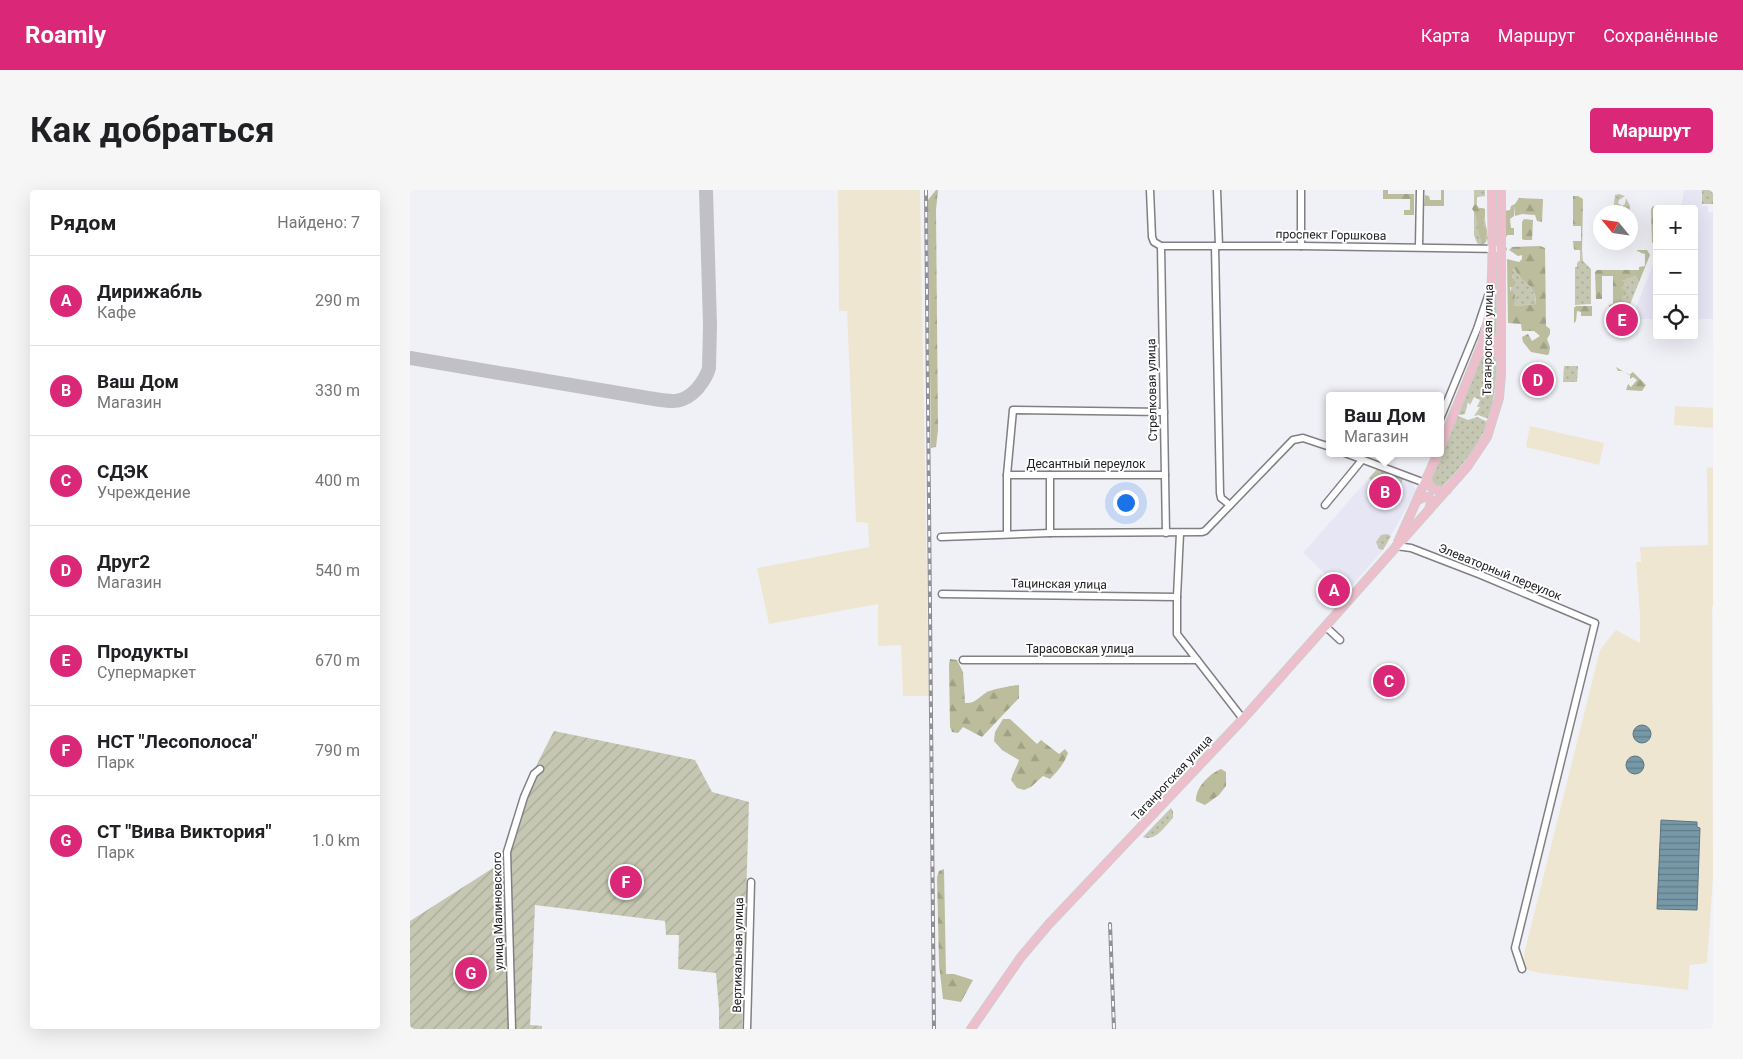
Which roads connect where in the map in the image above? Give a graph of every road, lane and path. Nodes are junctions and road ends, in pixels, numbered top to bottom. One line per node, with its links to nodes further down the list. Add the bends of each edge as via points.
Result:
1 (1150, 190): 7 (street, via 1152,237)
2 (1217, 190): 8 (street)
3 (1301, 190): 9 (street)
4 (1420, 190): 10 (street)
5 (1492, 190): 11 (main road, Таганрогская улица)
6 (1501, 190): 12 (main road, Таганрогская улица)
7 (1161, 246): 8 (street, проспект Горшкова); 19 (street, Стрелковая улица)
8 (1217, 246): 9 (street, проспект Горшкова); 31 (street, via 1220,494)
9 (1301, 246): 10 (street, проспект Горшкова)
10 (1419, 248): 11 (street, проспект Горшкова)
11 (1492, 249): 12 (street, проспект Горшкова); 13 (main road, Таганрогская улица)
12 (1502, 249): 15 (main road, Таганрогская улица)
13 (1490, 290): 14 (main road, Таганрогская улица); 18 (street)
14 (1486, 332): 15 (main road, via 1488,341 1493,344); 16 (main road, Таганрогская улица)
15 (1501, 334): 17 (main road, Таганрогская улица)
16 (1478, 355): 17 (main road, via 1491,348); 20 (main road, Таганрогская улица)
17 (1501, 359): 29 (main road, Таганрогская улица, via 1499,398 1487,437)
18 (1444, 409)
19 (1164, 412): 25 (street, via 1013,410); 27 (street, Стрелковая улица)
20 (1444, 438)
21 (1326, 446): 31 (street, via 1303,438 1293,440)
22 (1355, 457): 24 (street)
23 (1436, 457): 28 (main road, Таганрогская улица)
24 (1362, 460): 28 (street); 32 (street)
25 (1007, 475): 26 (street, Десантный переулок); 37 (street)
26 (1050, 476): 27 (street, Десантный переулок); 34 (street)
27 (1165, 476): 35 (street, Стрелковая улица)
28 (1426, 481): 29 (main road, via 1433,490); 30 (main road, Таганрогская улица)
29 (1447, 490): 33 (main road, Таганрогская улица)
30 (1418, 501): 33 (main road, via 1424,496 1429,497); 39 (main road, Таганрогская улица)
31 (1230, 505): 36 (street, via 1205,531)
32 (1325, 505)
33 (1429, 510): 39 (main road, Таганрогская улица)
34 (1050, 533): 35 (street); 37 (street)
35 (1166, 533): 36 (street)
36 (1180, 533): 41 (street)
37 (1007, 534): 38 (street)
38 (941, 537)
39 (1396, 546): 42 (main road, Таганрогская улица); 49 (street, Элеваторный переулок, via 1411,548 1481,575 1595,624 1515,948)
40 (942, 594): 41 (street, Тацинская улица)
41 (1177, 596): 45 (street, via 1177,634)
42 (1326, 627): 43 (street); 46 (main road, Таганрогская улица)
43 (1340, 640)
44 (963, 660): 45 (street, Тарасовская улица)
45 (1197, 660): 46 (street)
46 (1243, 719): 52 (main road, Таганрогская улица, via 1049,924 1021,956)
47 (540, 769): 50 (street, улица Малиновского, via 534,774 524,797 507,852)
48 (751, 882): 51 (street, Вертикальная улица)
49 (1522, 969)
50 (512, 1029)
51 (747, 1029)
52 (970, 1029)

